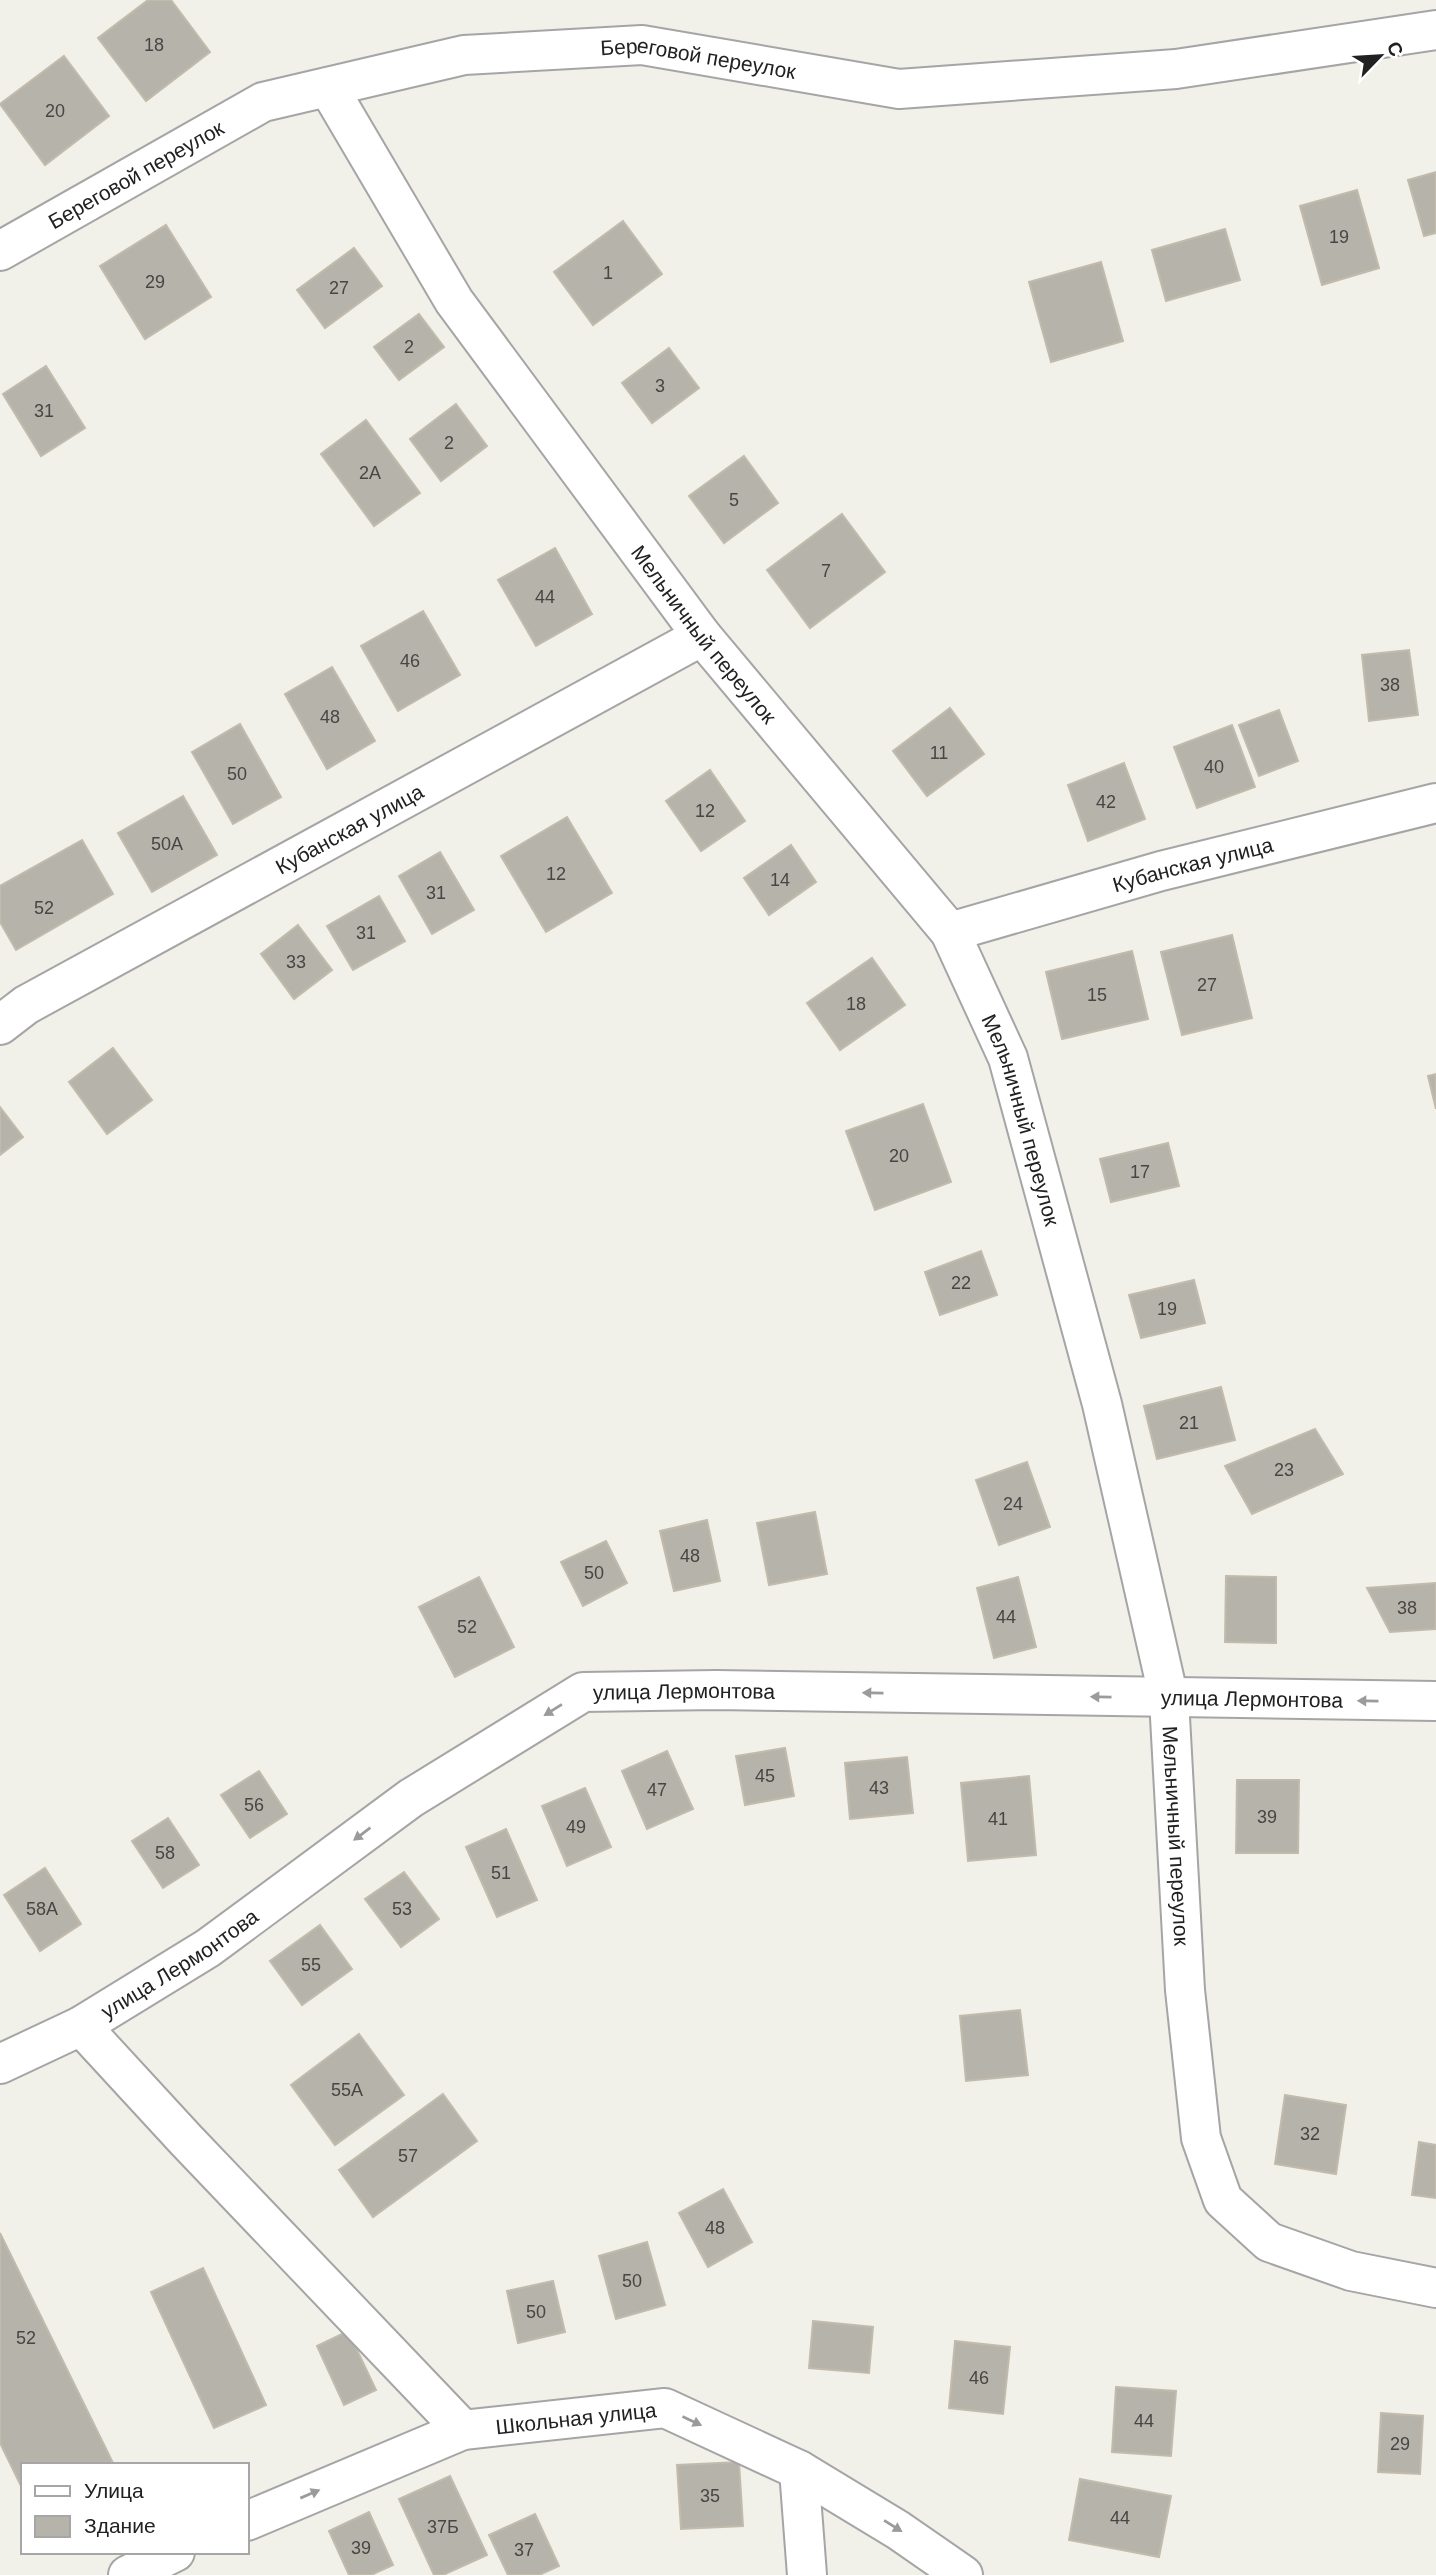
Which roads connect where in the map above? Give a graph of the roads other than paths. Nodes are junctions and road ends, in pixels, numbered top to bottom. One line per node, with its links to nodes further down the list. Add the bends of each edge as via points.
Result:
1 (1436, 30): 2 (street, Береговой переулок, via 1176,69 899,89 642,45 464,54)
2 (328, 87): 3 (street, Береговой переулок, via 263,102); 4 (street, Мельничный переулок, via 454,301)
3 (0, 251)
4 (702, 636): 6 (street, Мельничный переулок); 7 (street, Кубанская улица, via 26,1005)
5 (1436, 803): 6 (street, Кубанская улица, via 1161,871)
6 (950, 932): 8 (street, Мельничный переулок, via 1008,1058 1102,1405)
7 (0, 1025)
8 (1169, 1699): 9 (street, улица Лермонтова, one-way to 8); 10 (street, улица Лермонтова, one-way to 10, via 716,1690 583,1692 411,1798 208,1948); 12 (street, Мельничный переулок, via 1185,1990 1201,2138 1223,2200 1269,2242 1351,2270)
9 (1436, 1701)
10 (81, 2026): 11 (street, улица Лермонтова); 13 (street)
11 (0, 2064)
12 (1436, 2288)
13 (463, 2430): 14 (street, Школьная улица, one-way to 14, via 664,2408); 15 (street, Школьная улица, one-way to 13)
14 (799, 2470): 18 (street); 19 (street, Школьная улица, one-way to 19)
15 (248, 2521)
16 (172, 2554): 17 (street)
17 (128, 2575)
18 (807, 2575)
19 (963, 2575)

